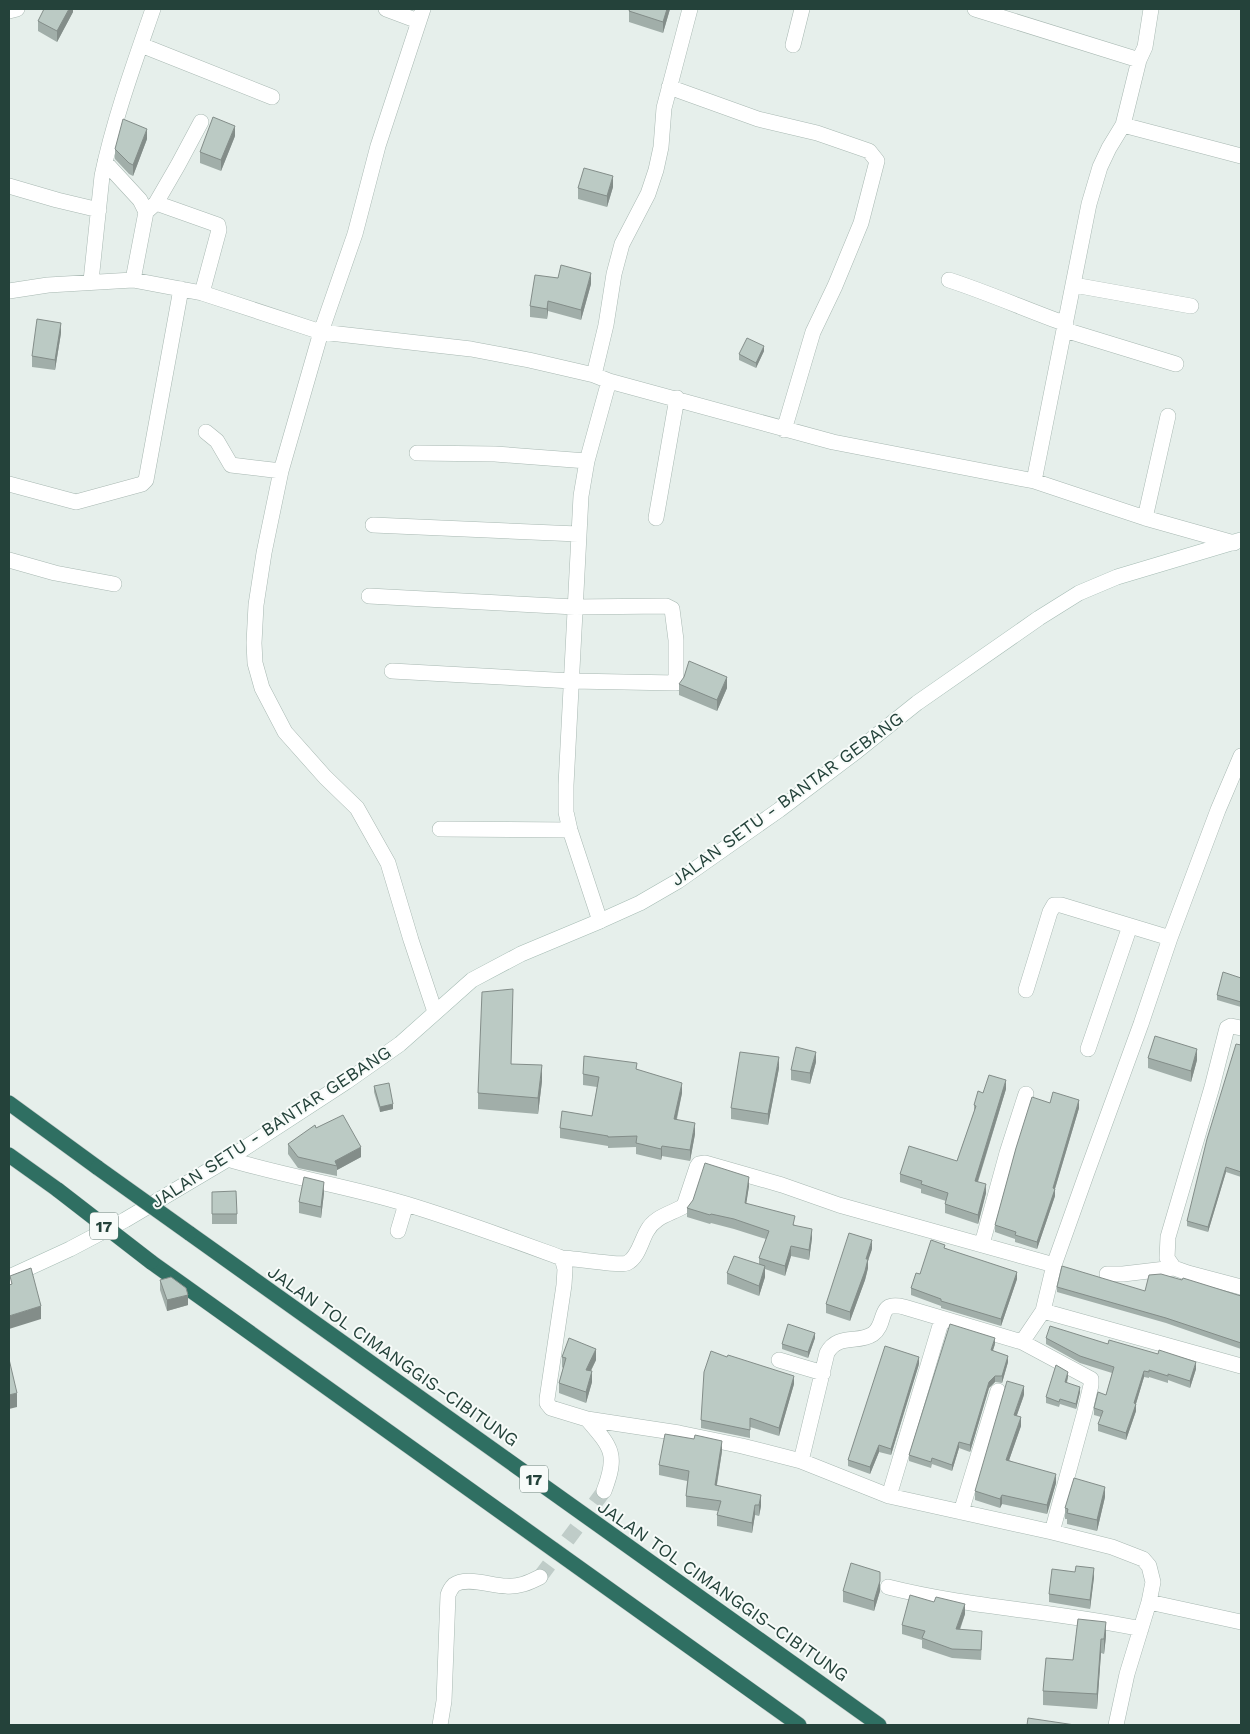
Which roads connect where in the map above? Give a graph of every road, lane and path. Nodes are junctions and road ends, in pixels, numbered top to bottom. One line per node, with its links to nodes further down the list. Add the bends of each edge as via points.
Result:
1 (17, 9): 8 (street)
2 (153, 9): 10 (street)
3 (386, 9): 9 (street)
4 (690, 9): 13 (street)
5 (802, 9): 11 (street)
6 (975, 9): 12 (street)
7 (1151, 9): 12 (street, via 1145,47)
8 (9, 11)
9 (420, 15): 31 (street)
10 (140, 45): 14 (street); 18 (street, via 116,115)
11 (793, 45)
12 (1139, 60): 16 (street)
13 (669, 87): 33 (street, via 656,170 648,194 622,244 614,274); 36 (street, via 758,119 817,133 869,151 877,162 861,223 813,332)
14 (272, 97)
15 (201, 122): 20 (street)
16 (1123, 125): 17 (street); 25 (street, via 1100,168 1089,204)
17 (1241, 156)
18 (105, 162): 20 (street); 21 (street)
19 (9, 186): 21 (street)
20 (151, 208): 22 (street); 28 (street, via 219,228)
21 (99, 210): 24 (street)
22 (133, 280): 24 (street); 26 (street)
23 (950, 280): 30 (street)
24 (91, 281): 27 (street)
25 (1074, 285): 29 (street); 30 (street)
26 (181, 289): 28 (street); 42 (street, via 146,480 139,485 76,502)
27 (9, 291)
28 (202, 293): 31 (street)
29 (1191, 306)
30 (1065, 327): 32 (street); 41 (street)
31 (321, 332): 33 (street, via 471,349); 40 (street)
32 (1176, 364)
33 (601, 378): 34 (street); 39 (street)
34 (677, 398): 36 (street); 43 (street)
35 (1168, 416): 44 (street)
36 (784, 430): 41 (street)
37 (206, 432): 40 (street, via 217,441 231,465)
38 (417, 452): 39 (street)
39 (587, 461): 46 (street)
40 (281, 471): 61 (street, via 256,605 255,663 262,688 285,732 357,808 372,832 388,863)
41 (1034, 481): 44 (street)
42 (9, 484)
43 (656, 518)
44 (1145, 518): 47 (street)
45 (373, 525): 46 (street)
46 (578, 534): 51 (street)
47 (1238, 542): 57 (street, JALAN SETU - BANTAR GEBANG, via 1117,577 1079,593 917,704 787,804 678,881)
48 (9, 560): 49 (street)
49 (114, 584)
50 (369, 596): 51 (street)
51 (575, 607): 53 (street); 53 (street, via 666,606 672,609 677,681)
52 (392, 671): 53 (street)
53 (572, 681): 56 (street, via 566,785)
54 (1241, 756): 59 (street)
55 (440, 830): 56 (street)
56 (570, 830): 57 (street)
57 (600, 921): 61 (street, JALAN SETU - BANTAR GEBANG, via 520,954 472,980)
58 (1130, 926): 59 (street); 60 (street, via 1054,905); 63 (street)
59 (1170, 938): 72 (street)
60 (1026, 990)
61 (435, 1012): 67 (street, JALAN SETU - BANTAR GEBANG, via 400,1044 354,1077)
62 (1241, 1028): 73 (street, via 1227,1028 1168,1236 1167,1258)
63 (1088, 1049)
64 (1026, 1094): 70 (street, via 1006,1153)
65 (9, 1104): 97 (highway, JALAN TOL CIMANGGIS–CIBITUNG / 17, bridge)
66 (9, 1155): 96 (highway, 17, bridge, via 151,1262)
67 (228, 1159): 68 (street); 74 (street, JALAN SETU - BANTAR GEBANG, via 70,1249)
68 (406, 1204): 69 (street); 71 (street)
69 (398, 1231)
70 (982, 1244): 71 (street, via 914,1227 705,1163 697,1167 684,1206 651,1225 628,1262 615,1264); 72 (street)
71 (562, 1258): 84 (street, via 564,1285 547,1403 554,1410)
72 (1054, 1265): 77 (street)
73 (1174, 1268): 75 (street); 76 (street)
74 (12, 1271)
75 (1107, 1274)
76 (1241, 1286)
77 (1043, 1311): 79 (street); 81 (street)
78 (942, 1319): 79 (street); 82 (street, via 891,1305 871,1335 838,1342 831,1347); 87 (street)
79 (1022, 1342): 89 (street, via 1091,1379 1092,1385)
80 (779, 1360): 82 (street)
81 (1241, 1366)
82 (823, 1373): 85 (street)
83 (998, 1392): 88 (street)
84 (587, 1419): 85 (street, via 679,1433); 86 (street, via 612,1454)
85 (801, 1462): 87 (street)
86 (604, 1491)
87 (889, 1496): 88 (street)
88 (961, 1512): 89 (street)
89 (1052, 1532): 92 (street, via 1144,1559 1153,1582)
90 (540, 1576): 95 (street, via 516,1586 465,1581 454,1585 448,1595 444,1701)
91 (888, 1586): 94 (street, via 959,1602 1096,1619)
92 (1149, 1602): 93 (street); 94 (street)
93 (1241, 1622)
94 (1140, 1629): 98 (street)
95 (440, 1725)
96 (799, 1725)
97 (879, 1725)
98 (1116, 1725)

